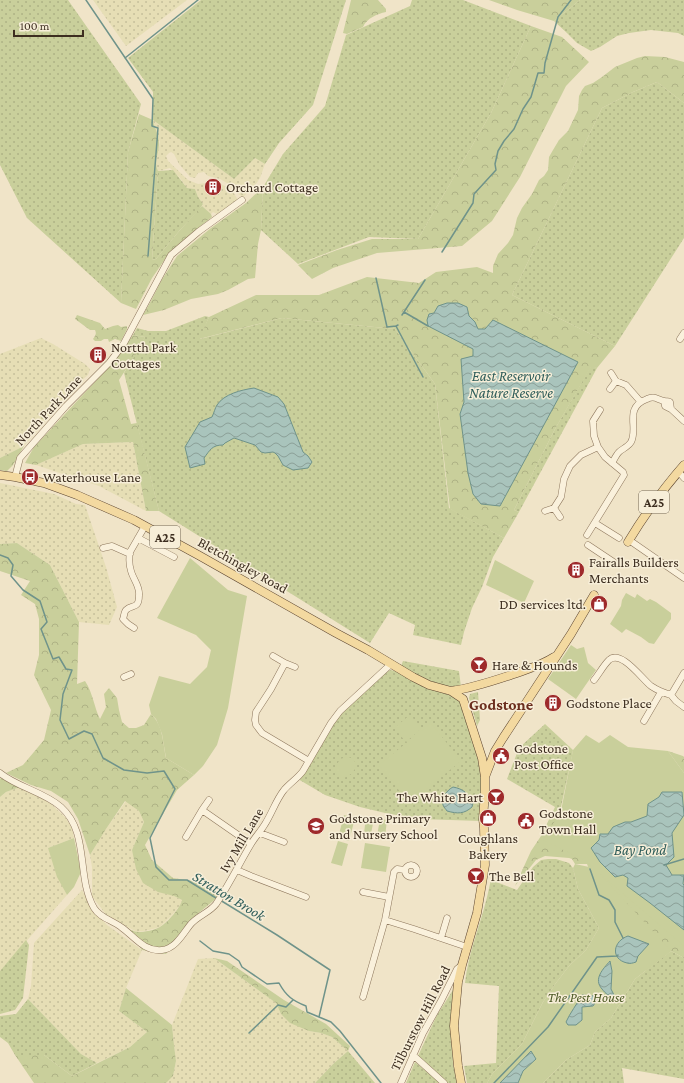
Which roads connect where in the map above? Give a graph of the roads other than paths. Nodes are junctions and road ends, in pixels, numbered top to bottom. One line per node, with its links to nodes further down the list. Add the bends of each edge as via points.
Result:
1 (242, 200): 15 (street, North Park Lane, via 171,255 123,345 20,458)
2 (684, 333): 3 (street)
3 (680, 339)
4 (610, 373): 5 (street)
5 (616, 381): 6 (street); 7 (street, via 626,385)
6 (610, 389)
7 (640, 401): 9 (street, via 651,397 668,401 671,409); 11 (street, via 634,410 633,436 630,444 619,452)
8 (600, 410): 10 (street, via 593,422)
9 (684, 421)
10 (598, 447): 11 (street); 17 (street, via 581,455 570,466 564,478 561,497)
11 (612, 463): 20 (street, via 622,472 623,477)
12 (684, 464): 13 (main road, A25)
13 (678, 472): 16 (street); 25 (main road, A25)
14 (0, 475): 15 (main road, A25)
15 (15, 477): 21 (main road, Bletchingley Road / A25, via 44,483 77,495)
16 (684, 478)
17 (554, 508): 18 (street); 19 (street)
18 (545, 511)
19 (560, 517)
20 (595, 523): 22 (street); 24 (street)
21 (145, 526): 23 (street); 37 (main road, Bletchingley Road / A25)
22 (587, 535)
23 (138, 538): 28 (street); 29 (street)
24 (619, 538)
25 (629, 541): 31 (street)
26 (588, 545): 30 (street)
27 (103, 548): 28 (street, via 112,546)
28 (130, 554): 33 (street, via 130,571 139,590 139,596 136,605 126,610 123,619)
29 (174, 557)
30 (615, 563)
31 (684, 578)
32 (594, 595): 35 (main road)
33 (134, 628)
34 (273, 656): 36 (street)
35 (557, 656): 38 (main road); 42 (main road)
36 (285, 663): 39 (street); 54 (street, via 256,712 256,726 262,733)
37 (390, 664): 46 (main road, Bletchingley Road / A25, via 428,685); 54 (street, Ivy Mill Lane, via 340,712)
38 (541, 664): 42 (main road); 45 (main road)
39 (295, 667)
40 (684, 673): 48 (street)
41 (131, 674): 43 (street)
42 (545, 674): 53 (main road, via 503,738)
43 (124, 677)
44 (594, 680): 47 (street, via 610,659 616,657 627,662 650,685)
45 (472, 687): 46 (main road); 49 (main road)
46 (451, 692): 49 (main road, A25)
47 (661, 692): 48 (street); 51 (street)
48 (671, 695): 50 (street)
49 (463, 699): 52 (main road)
50 (684, 707)
51 (644, 721)
52 (482, 758): 53 (main road); 56 (main road)
53 (493, 758): 56 (main road)
54 (309, 761): 59 (street, Ivy Mill Lane, via 298,777 284,790)
55 (0, 773): 63 (street, Ivy Mill Lane, via 61,807 75,827 80,841 85,881 95,910 120,926 146,948 169,948 196,919 204,915 219,900)
56 (486, 776): 71 (main road, via 483,819 485,865 477,913)
57 (209, 800): 58 (street)
58 (202, 810): 60 (street); 62 (street)
59 (260, 833): 61 (street); 62 (street, Ivy Mill Lane)
60 (186, 837)
61 (284, 842)
62 (251, 844): 63 (street, Ivy Mill Lane)
63 (237, 870): 66 (street)
64 (405, 870): 67 (street, via 397,869 394,872)
65 (363, 892): 67 (street)
66 (306, 897)
67 (389, 897): 68 (street)
68 (385, 920): 70 (street); 73 (street)
69 (444, 921): 70 (street)
70 (440, 938): 71 (street)
71 (467, 947): 72 (main road)
72 (462, 965): 74 (street, Tilburstow Hill Road, via 457,968); 77 (main road, via 454,1026)
73 (363, 997)
74 (413, 1055): 75 (street, Tilburstow Hill Road); 76 (street)
75 (401, 1083)
76 (444, 1083)
77 (461, 1083)

